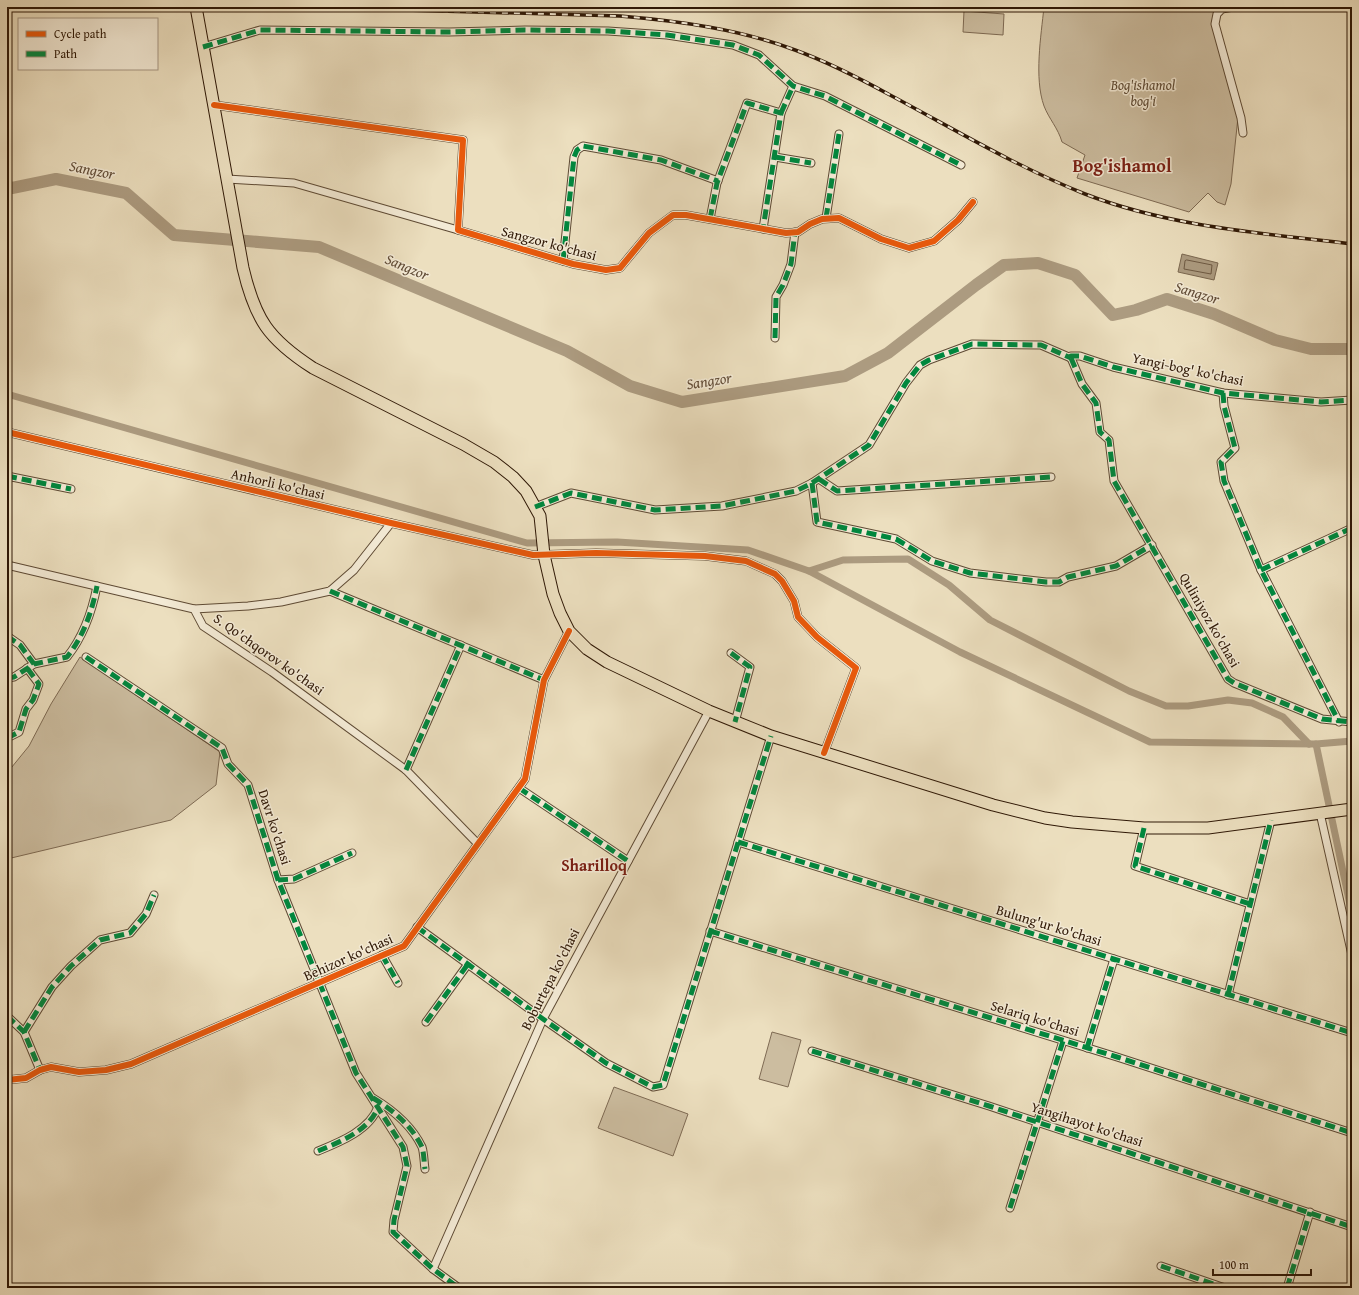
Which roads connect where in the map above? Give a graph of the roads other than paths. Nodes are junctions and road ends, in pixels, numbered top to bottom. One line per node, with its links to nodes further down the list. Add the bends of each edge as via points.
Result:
1 (196, 7): 3 (main road)
2 (1233, 7): 7 (street, via 1222,9 1217,14 1215,24 1241,118)
3 (203, 47): 4 (street, via 260,30 608,31 667,35 733,45 759,55); 5 (main road)
4 (793, 86): 6 (street); 11 (street, via 825,96)
5 (214, 105): 12 (main road); 18 (street, via 463,140)
6 (781, 113): 9 (street); 13 (street, via 747,103)
7 (1242, 133)
8 (838, 134): 15 (street)
9 (775, 158): 10 (street); 17 (street)
10 (811, 163)
11 (961, 165)
12 (227, 180): 18 (street, Sangzor ko'chasi, via 294,183); 31 (main road, via 249,293 260,319 270,334 287,350 327,375 494,462 522,486)
13 (718, 181): 16 (street); 20 (street, Sangzor ko'chasi, via 661,160 583,146 577,150 574,158)
14 (973, 202): 15 (street, via 958,220 934,241 909,248 881,239 839,218)
15 (826, 218): 19 (street, Sangzor ko'chasi)
16 (710, 219): 17 (street, Sangzor ko'chasi); 20 (street, Sangzor ko'chasi, via 686,215 673,216 649,233 620,268 606,270)
17 (763, 229): 19 (street, Sangzor ko'chasi)
18 (458, 230): 20 (street, Sangzor ko'chasi)
19 (795, 232): 21 (street, via 790,264 776,297)
20 (563, 261)
21 (775, 338)
22 (1071, 358): 23 (street, Yangi-bog' ko'chasi, via 1080,356); 28 (street, via 1041,345 972,344 929,360 920,365 906,383 869,445); 34 (street, Quliniyoz ko'chasi, via 1082,384 1096,403 1100,432 1109,440 1114,481)
23 (1223, 393): 24 (street, Yangi-bog' ko'chasi, via 1321,402); 37 (street, via 1235,448 1222,459 1222,472)
24 (1352, 400)
25 (7, 432): 32 (street, Anhorli ko'chasi)
26 (7, 476): 30 (street)
27 (1051, 477): 28 (street, via 837,490)
28 (819, 479): 29 (street)
29 (812, 483): 31 (street, via 796,491 722,506 655,510 571,493); 34 (street, via 817,522 896,539 932,561 970,572 1059,582 1068,577 1116,566)
30 (71, 489)
31 (535, 506): 35 (main road, via 542,527)
32 (391, 523): 35 (street, Anhorli ko'chasi, via 533,555); 39 (street, via 354,570)
33 (1352, 528): 37 (street)
34 (1152, 545): 52 (street, Quliniyoz ko'chasi, via 1228,679 1322,719)
35 (544, 555): 41 (main road, via 556,603); 56 (street, Anhorli ko'chasi, via 596,553 706,556 746,561 775,574 794,601 798,617 817,637 856,668)
36 (7, 565): 38 (street)
37 (1261, 570): 52 (street)
38 (97, 586): 40 (street); 46 (street, via 93,608 76,646 67,657)
39 (330, 591): 40 (street, via 281,602); 43 (street)
40 (194, 609): 57 (street, S. Qo'chqorov ko'chasi, via 203,626 272,672)
41 (569, 631): 49 (street, Behizor ko'chasi); 50 (main road, via 606,662)
42 (7, 636): 46 (street, via 20,645)
43 (461, 645): 49 (street); 57 (street)
44 (731, 653): 51 (street, via 750,667)
45 (86, 657): 67 (street, Davr ko'chasi, via 222,748 228,764 248,786)
46 (34, 664): 47 (street)
47 (27, 668): 48 (street, via 14,677); 55 (street, via 39,684 33,700 26,709 19,732)
48 (7, 678)
49 (544, 680): 58 (street, Behizor ko'chasi, via 525,779)
50 (709, 711): 51 (main road); 66 (street, Boburtepa ko'chasi)
51 (735, 722): 54 (main road)
52 (1339, 722): 53 (street, Quliniyoz ko'chasi)
53 (1352, 722)
54 (771, 736): 56 (main road); 63 (street)
55 (7, 738)
56 (824, 753): 62 (main road, via 1018,812 1072,822)
57 (406, 770): 64 (street, S. Qo'chqorov ko'chasi)
58 (519, 788): 64 (street, Behizor ko'chasi); 66 (street)
59 (1348, 809): 60 (main road)
60 (1321, 813): 61 (main road); 73 (street)
61 (1271, 820): 62 (main road, via 1208,828); 69 (street)
62 (1144, 828): 69 (street, via 1135,866)
63 (738, 842): 71 (street); 74 (street, Bulung'ur ko'chasi)
64 (477, 843): 70 (street, Behizor ko'chasi)
65 (352, 853): 67 (street, via 294,880)
66 (628, 861): 80 (street, Boburtepa ko'chasi)
67 (278, 880): 76 (street, Davr ko'chasi)
68 (154, 895): 82 (street, via 146,914 130,933 100,940 71,966 52,987)
69 (1250, 904): 78 (street)
70 (417, 927): 72 (street, Behizor ko'chasi, via 404,946); 75 (street)
71 (710, 931): 80 (street, via 663,1085 653,1087 606,1063); 84 (street, Selariq ko'chasi)
72 (382, 955): 76 (street, Behizor ko'chasi); 77 (street)
73 (1352, 955)
74 (1114, 959): 78 (street, Bulung'ur ko'chasi); 85 (street)
75 (468, 964): 80 (street); 81 (street)
76 (320, 983): 87 (street, Behizor ko'chasi, via 131,1064 106,1070 79,1072 51,1067); 89 (street, Davr ko'chasi, via 356,1074)
77 (398, 983)
78 (1228, 995): 83 (street, Bulung'ur ko'chasi)
79 (7, 1016): 82 (street)
80 (543, 1019): 99 (street, Boburtepa ko'chasi)
81 (426, 1022)
82 (24, 1032): 87 (street)
83 (1352, 1033)
84 (1063, 1041): 85 (street, Selariq ko'chasi); 91 (street)
85 (1087, 1048): 92 (street, Selariq ko'chasi)
86 (812, 1051): 91 (street, Yangihayot ko'chasi)
87 (40, 1070): 88 (street, Behizor ko'chasi, via 26,1078)
88 (7, 1080)
89 (371, 1097): 90 (street, Davr ko'chasi); 94 (street, via 390,1108 415,1136 422,1148)
90 (378, 1107): 93 (street, via 374,1117 366,1125 337,1143); 99 (street, Davr ko'chasi, via 403,1147 407,1166 393,1232)
91 (1038, 1122): 95 (street); 96 (street, Yangihayot ko'chasi)
92 (1352, 1133)
93 (318, 1151)
94 (425, 1169)
95 (1010, 1208)
96 (1310, 1212): 97 (street, Yangihayot ko'chasi); 102 (street)
97 (1352, 1227)
98 (1161, 1266): 101 (street)
99 (433, 1268): 100 (street)
100 (459, 1288)
101 (1225, 1288)
102 (1287, 1288)

